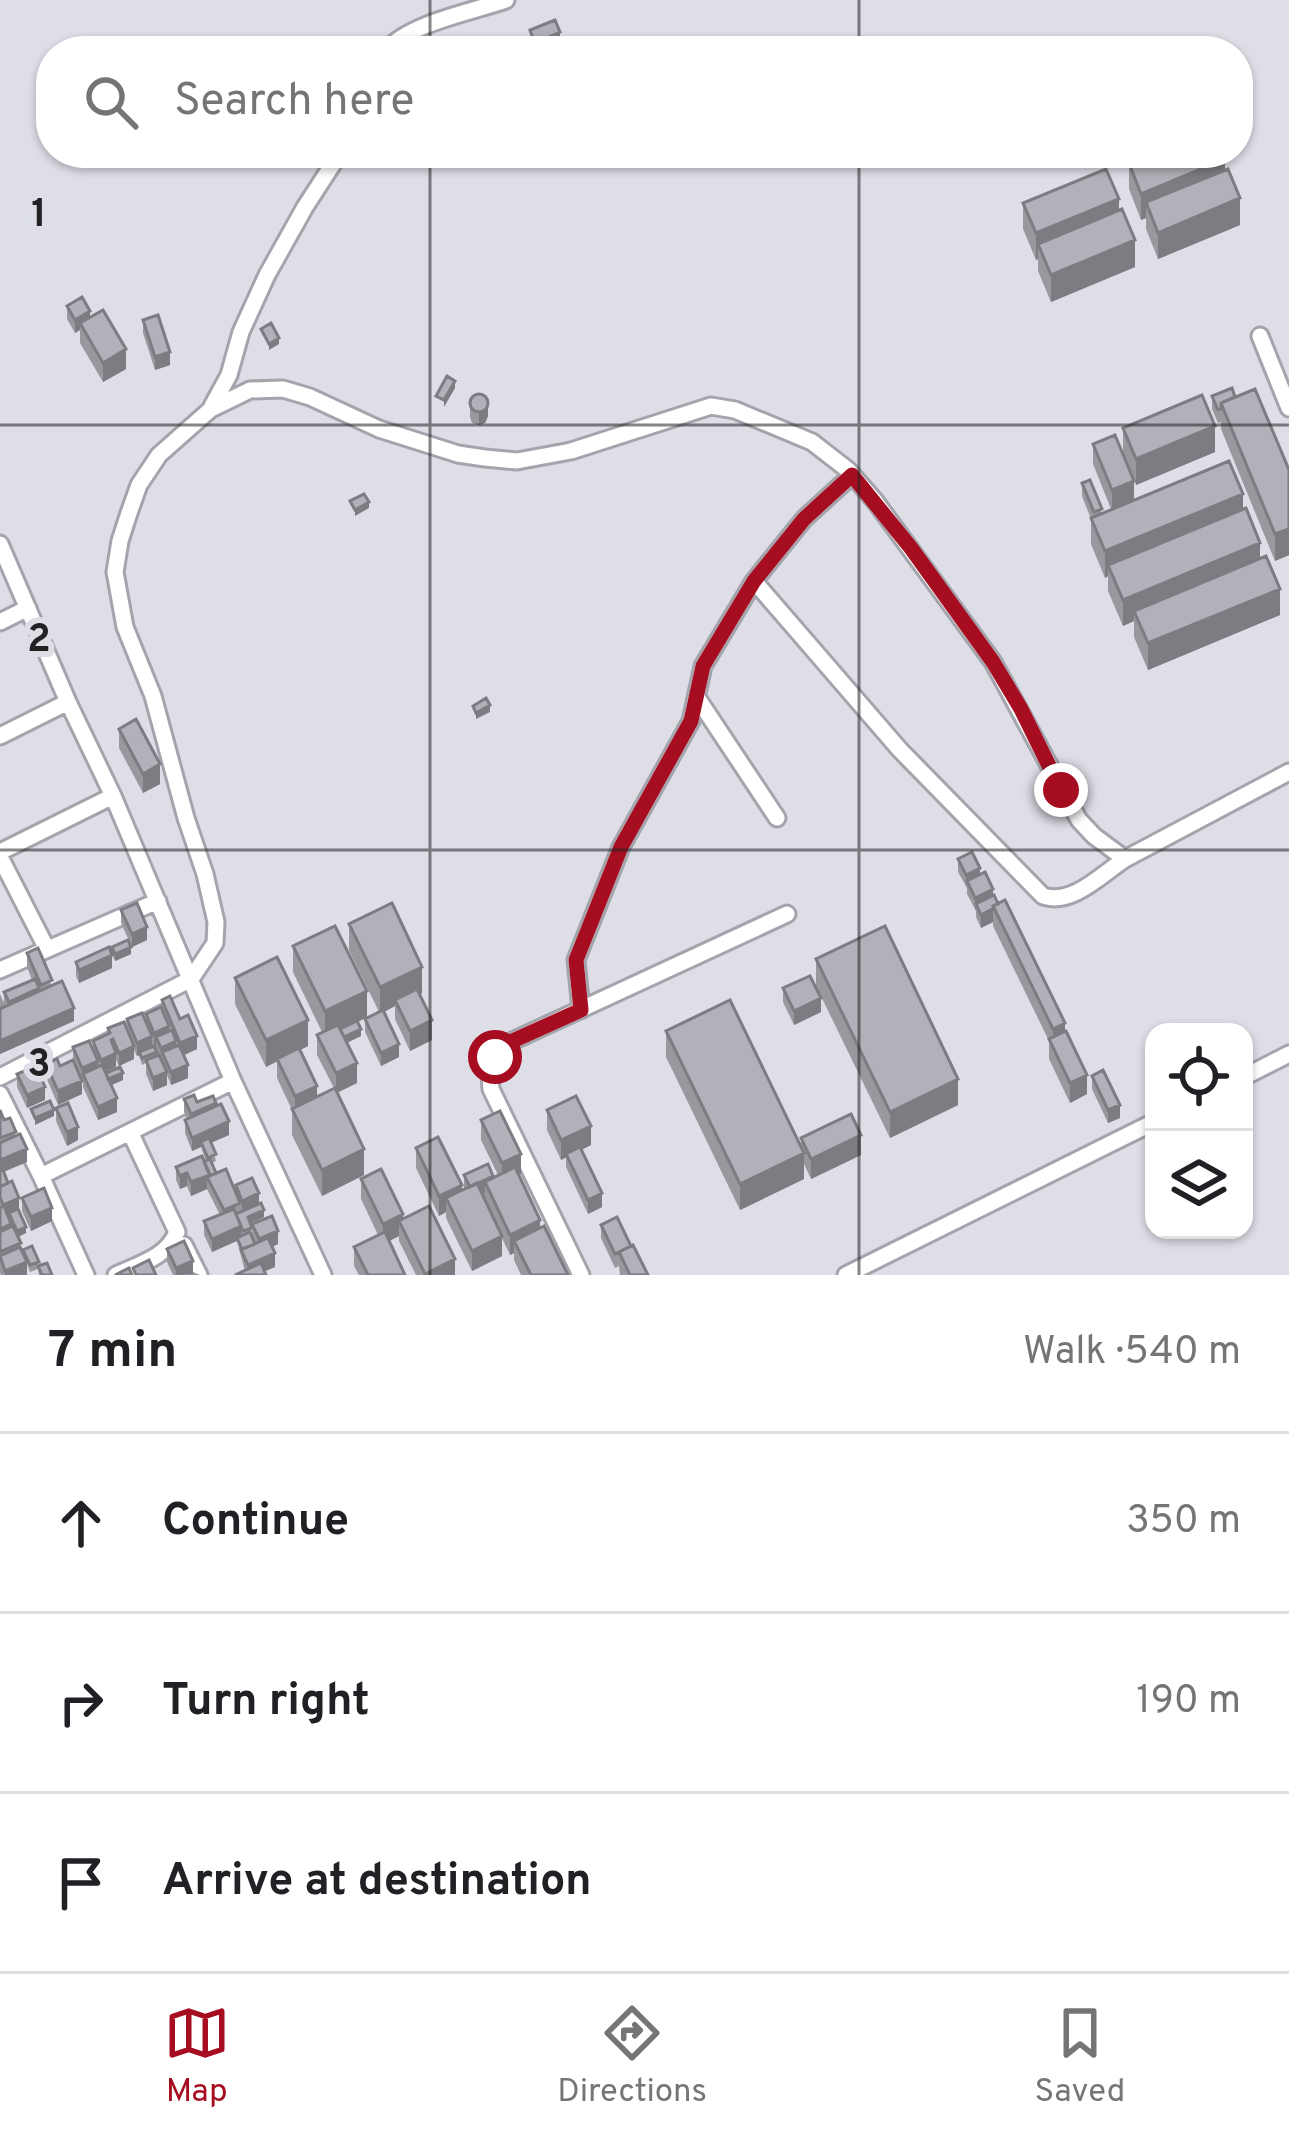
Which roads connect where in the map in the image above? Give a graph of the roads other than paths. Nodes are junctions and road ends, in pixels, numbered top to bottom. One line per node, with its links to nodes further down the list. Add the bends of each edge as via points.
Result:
1 (506, 0): 2 (street)
2 (403, 36)
3 (330, 168): 6 (street, via 267,275)
4 (1260, 336): 5 (street)
5 (1289, 408)
6 (211, 409): 7 (street, via 250,390 283,389 458,454 517,461 711,406 812,442); 24 (street, via 159,455 140,485 115,572 216,922 214,944)
7 (852, 475): 9 (street); 19 (street, via 993,662 1078,820)
8 (0, 544): 10 (street)
9 (754, 581): 12 (street, via 703,666); 19 (street, via 900,750 1043,896 1070,896)
10 (28, 608): 11 (street); 13 (street)
11 (0, 622)
12 (698, 699): 17 (street); 25 (street, via 621,847 582,944)
13 (68, 701): 14 (street); 16 (street)
14 (0, 736)
15 (1289, 772): 19 (street)
16 (113, 796): 18 (street); 20 (street)
17 (777, 818)
18 (0, 854): 22 (street)
19 (1125, 859)
20 (158, 901): 22 (street); 24 (street)
21 (787, 914): 25 (street)
22 (47, 949): 23 (street)
23 (0, 970)
24 (190, 980): 28 (street); 29 (street)
25 (581, 1010): 39 (street, via 506,1044 489,1073)
26 (1289, 1054): 27 (street)
27 (1253, 1072)
28 (0, 1077)
29 (232, 1081): 32 (street); 38 (street)
30 (0, 1094): 33 (street)
31 (1145, 1126): 40 (street)
32 (130, 1132): 33 (street); 34 (street)
33 (41, 1176): 35 (street)
34 (177, 1232): 36 (street, via 164,1252); 37 (street)
35 (86, 1275)
36 (116, 1275)
37 (199, 1275)
38 (323, 1275)
39 (581, 1275)
40 (847, 1275)

